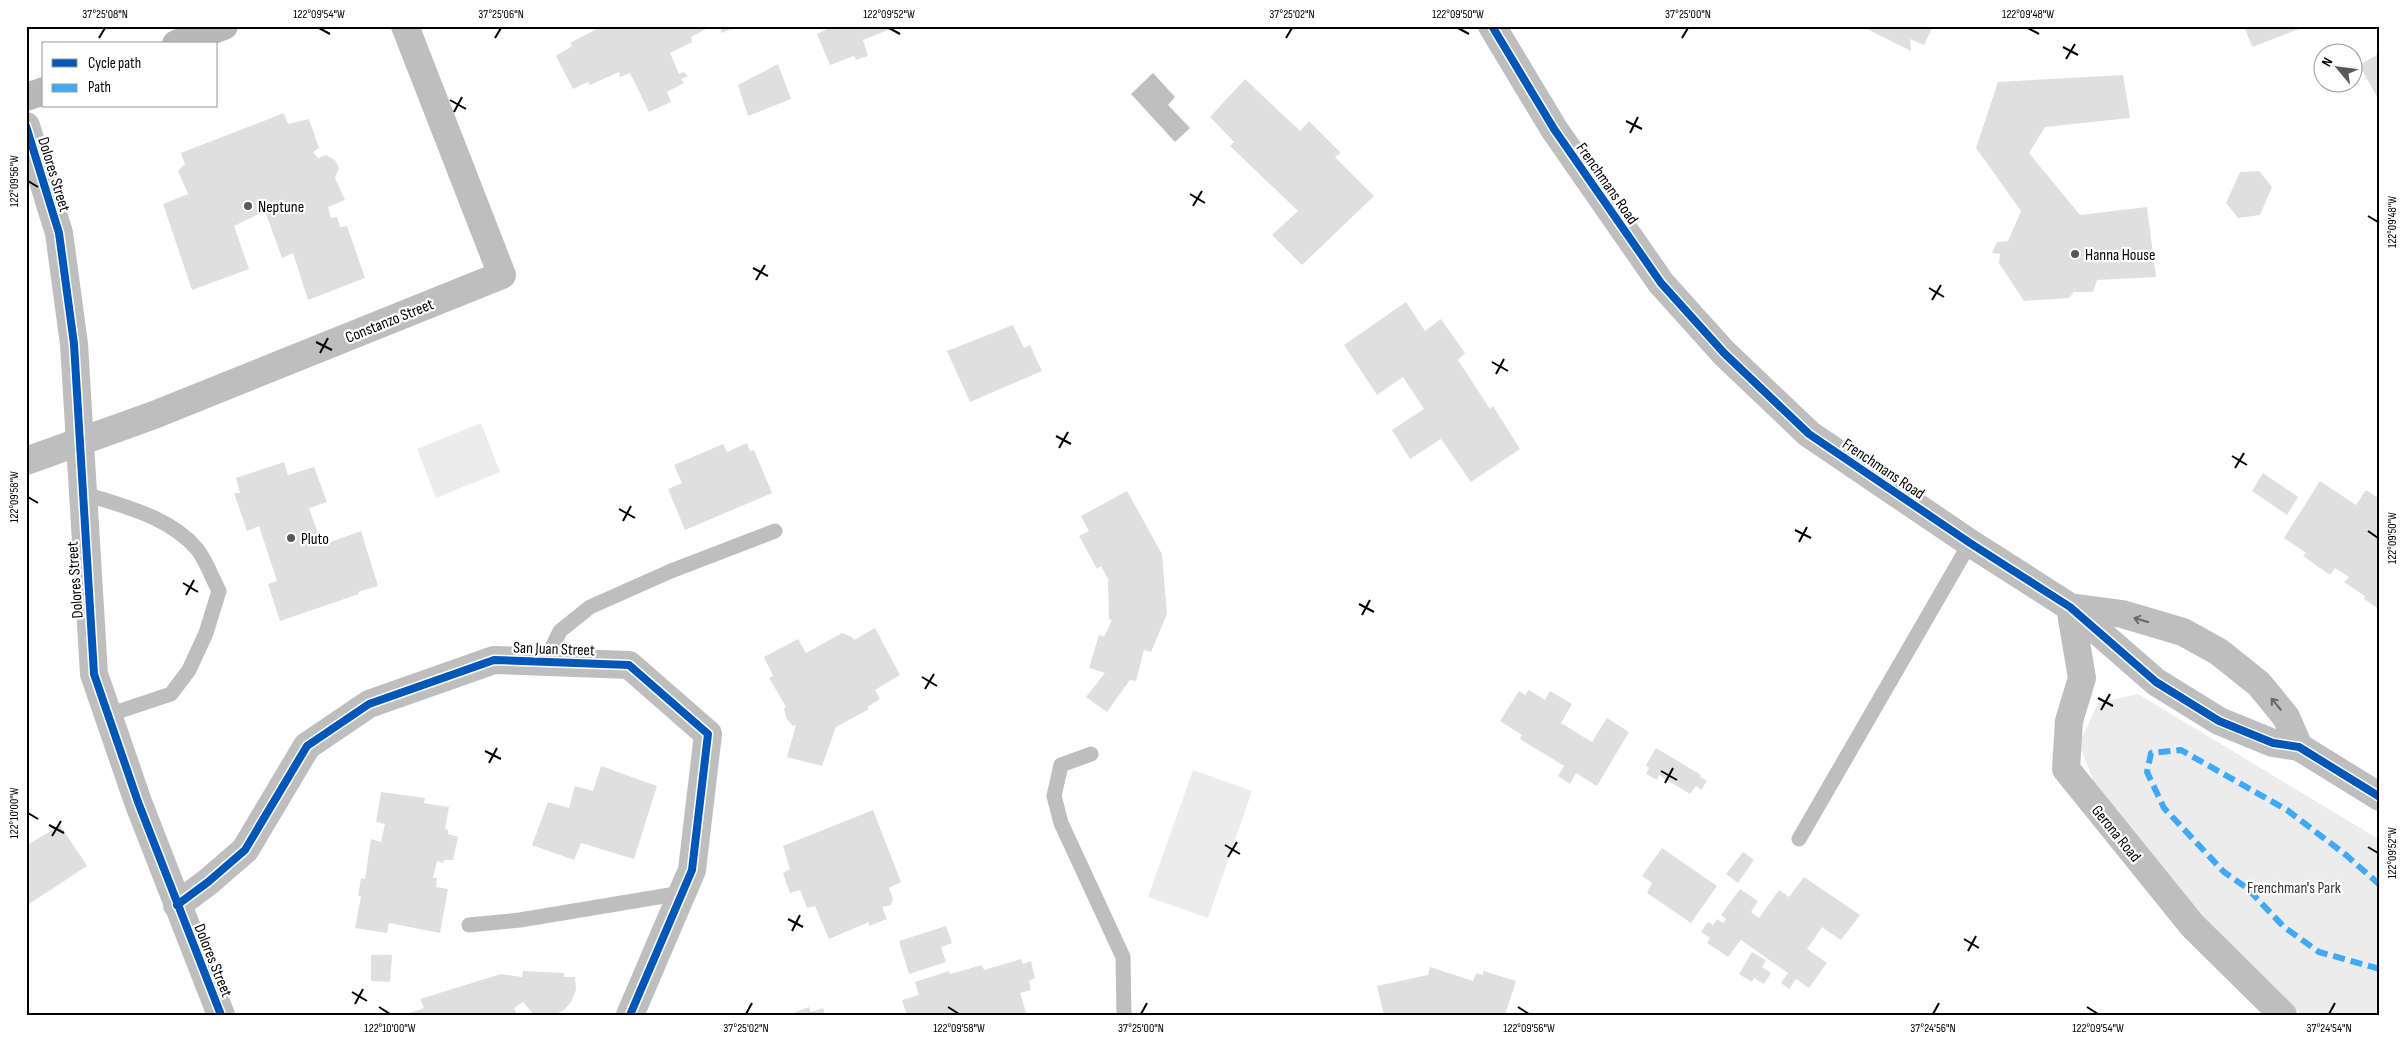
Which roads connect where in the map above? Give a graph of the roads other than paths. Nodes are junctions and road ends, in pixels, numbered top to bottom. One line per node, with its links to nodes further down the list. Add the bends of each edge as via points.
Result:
1 (224, 26): 4 (street)
2 (405, 26): 8 (street, Constanzo Street, via 502,275 154,415)
3 (1492, 26): 12 (street, Frenchmans Road, via 1554,129 1661,282 1724,353 1809,434)
4 (181, 42)
5 (42, 92): 6 (street)
6 (26, 97)
7 (26, 126): 8 (street, Dolores Street, via 59,232 74,344)
8 (79, 441): 9 (street, Constanzo Street); 10 (street, Dolores Street)
9 (26, 461)
10 (82, 493): 15 (street, Dolores Street, via 94,674); 15 (lane, via 150,516 178,532 198,550 219,590 206,633 189,670 170,694)
11 (775, 531): 14 (lane, via 671,571 590,607 560,631)
12 (1970, 543): 13 (street, Frenchmans Road); 19 (lane)
13 (2070, 607): 16 (street, Frenchmans Road, via 2156,682 2219,721 2274,743); 16 (street, Frenchmans Road, one-way to 13, via 2286,716 2259,684 2219,652 2183,632 2122,614); 26 (street, Gerona Road, via 2082,678 2069,721 2066,769 2192,925)
14 (545, 662): 20 (street, San Juan Street, via 629,665 708,734 692,870); 21 (street, San Juan Street, via 494,660 369,704 307,746 245,850)
15 (108, 715): 21 (street, Dolores Street)
16 (2298, 747): 18 (street, Frenchmans Road)
17 (1091, 754): 25 (lane, via 1061,765 1054,796 1061,823 1123,957)
18 (2380, 796)
19 (1799, 839)
20 (682, 893): 22 (lane, via 520,920); 24 (street, San Juan Street)
21 (177, 905): 23 (street, Dolores Street)
22 (469, 925)
23 (221, 1015)
24 (630, 1015)
25 (1124, 1015)
26 (2283, 1015)

